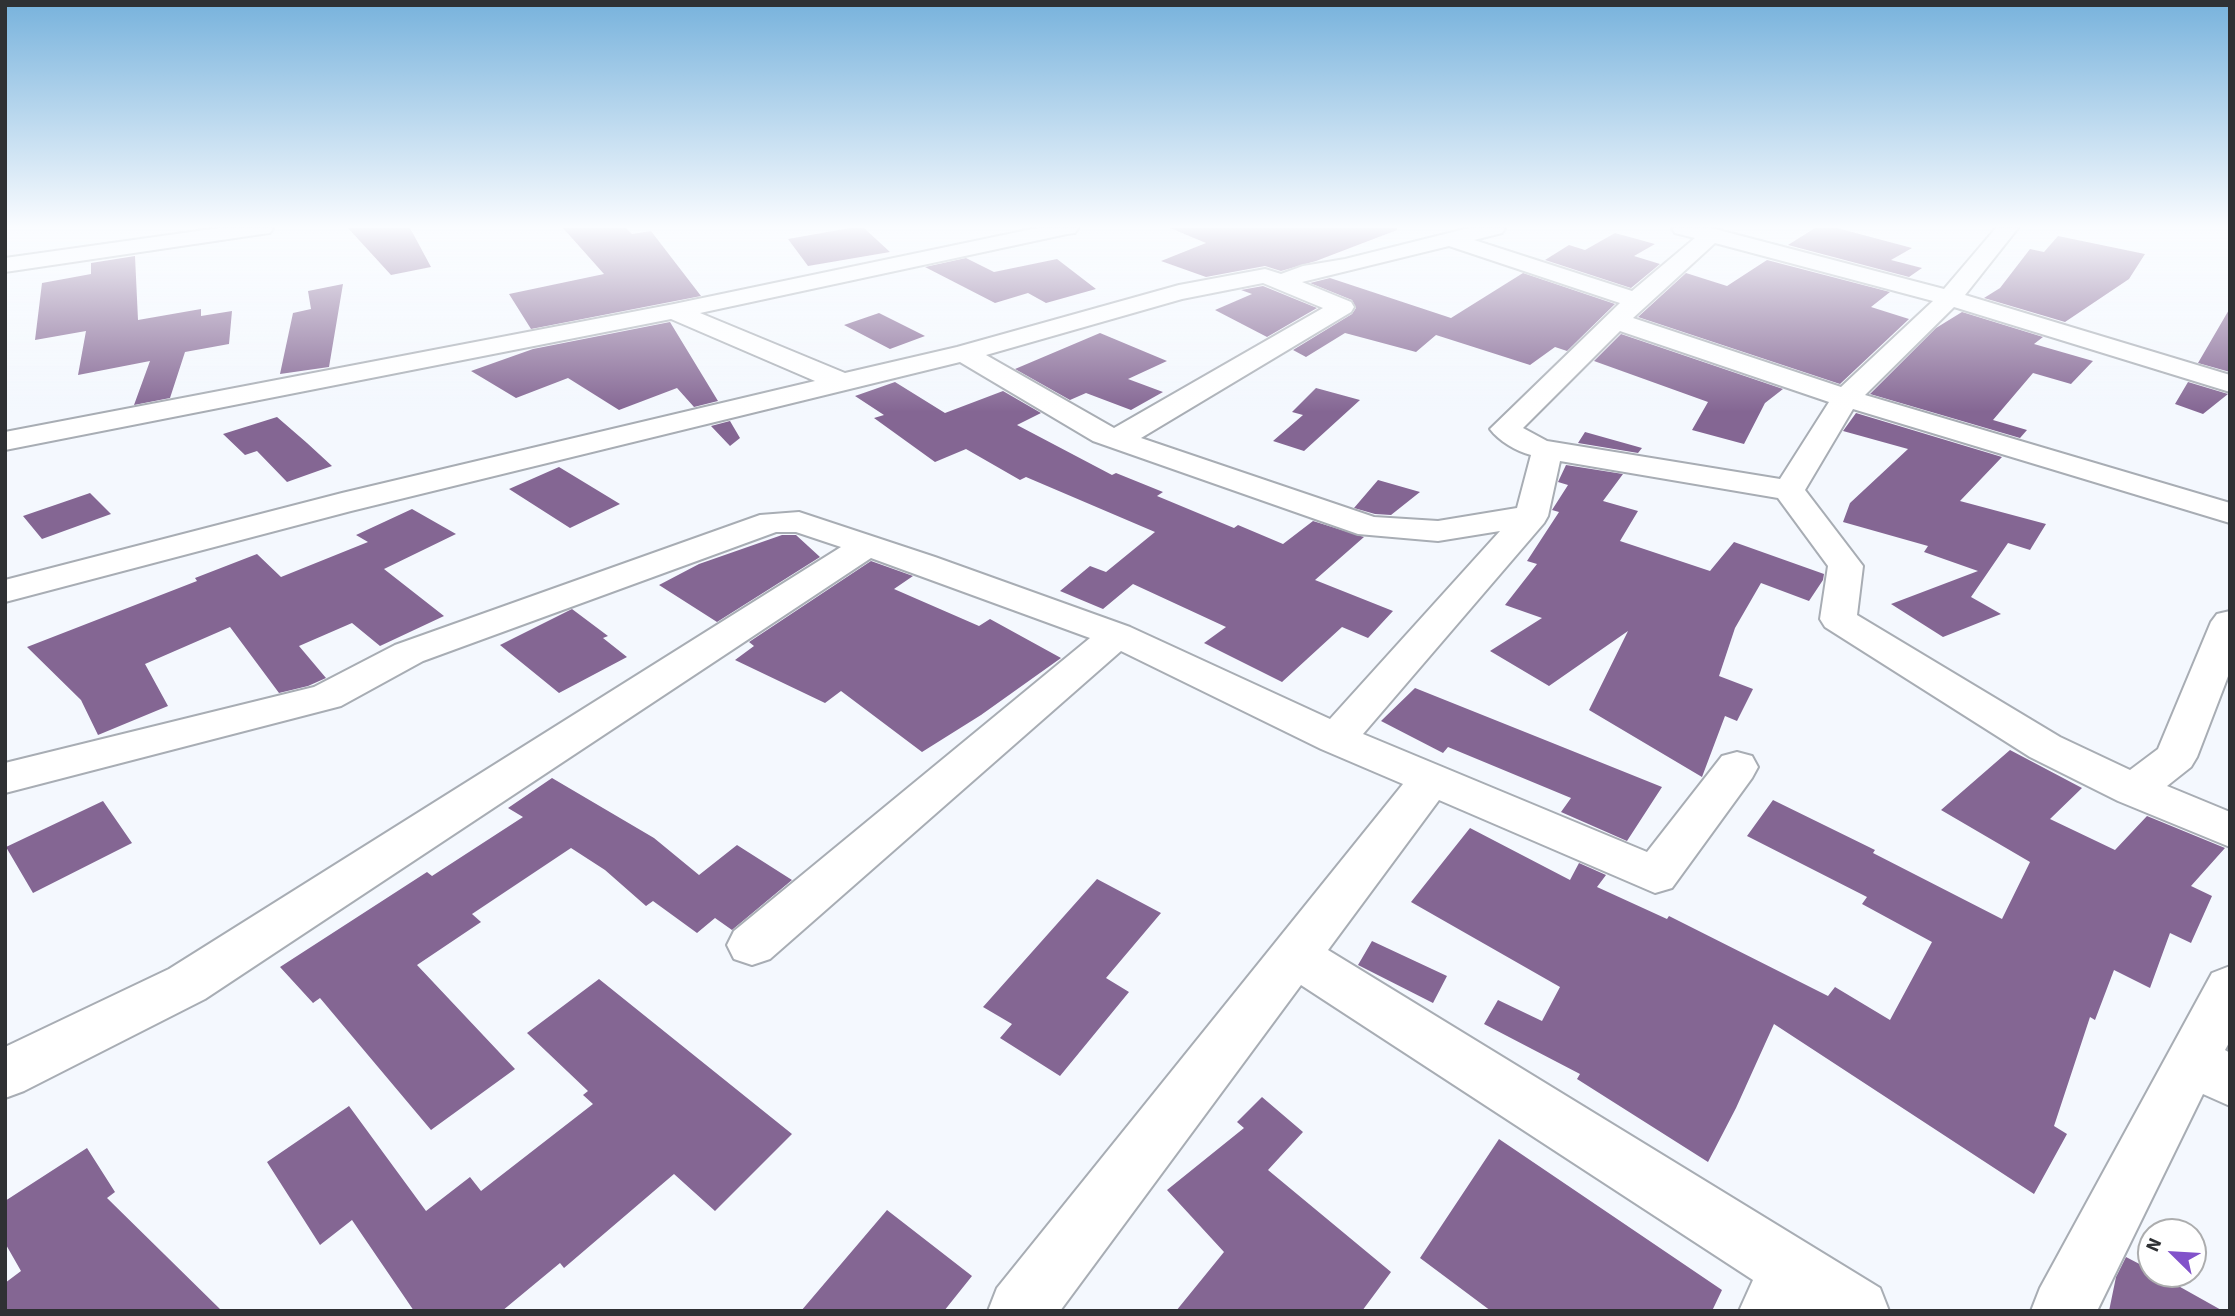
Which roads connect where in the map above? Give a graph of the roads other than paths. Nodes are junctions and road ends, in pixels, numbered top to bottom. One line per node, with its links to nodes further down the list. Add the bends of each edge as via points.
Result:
1 (776, 289): 10 (street)
2 (1193, 289): 11 (street)
3 (1299, 289): 15 (street, via 1342,307)
4 (1575, 289): 9 (street)
5 (1649, 289): 9 (street)
6 (1917, 289): 8 (street)
7 (1957, 289): 8 (street)
8 (1950, 298): 13 (street); 14 (street)
9 (1626, 310): 14 (street); 17 (street, via 1505,429 1531,446)
10 (674, 311): 12 (street); 16 (street)
11 (964, 353): 12 (street); 15 (street)
12 (842, 382): 22 (street, via 342,503)
13 (2230, 384)
14 (1846, 398): 18 (street); 19 (street)
15 (1117, 439): 20 (street, via 1370,527 1438,531)
16 (5, 441)
17 (1547, 450): 18 (street); 20 (street)
18 (1789, 491): 29 (street, via 1846,566 1838,619 2045,747)
19 (2230, 513)
20 (1532, 516): 25 (street)
21 (868, 545): 24 (street); 27 (street, via 799,522 772,522 409,653 327,697); 35 (street, via 187,984)
22 (5, 591)
23 (2230, 622): 29 (street, via 2176,757)
24 (1117, 635): 25 (street); 31 (street)
25 (1336, 739): 28 (street)
26 (1737, 767): 28 (street, via 1655,875)
27 (5, 778)
28 (1431, 779): 32 (street)
29 (2133, 790): 30 (street)
30 (2230, 830)
31 (752, 945)
32 (1295, 955): 36 (street); 37 (street)
33 (2230, 988): 34 (street)
34 (2211, 1071): 39 (street)
35 (5, 1074)
36 (1782, 1290): 38 (street)
37 (1020, 1311)
38 (1857, 1311)
39 (2063, 1311)

